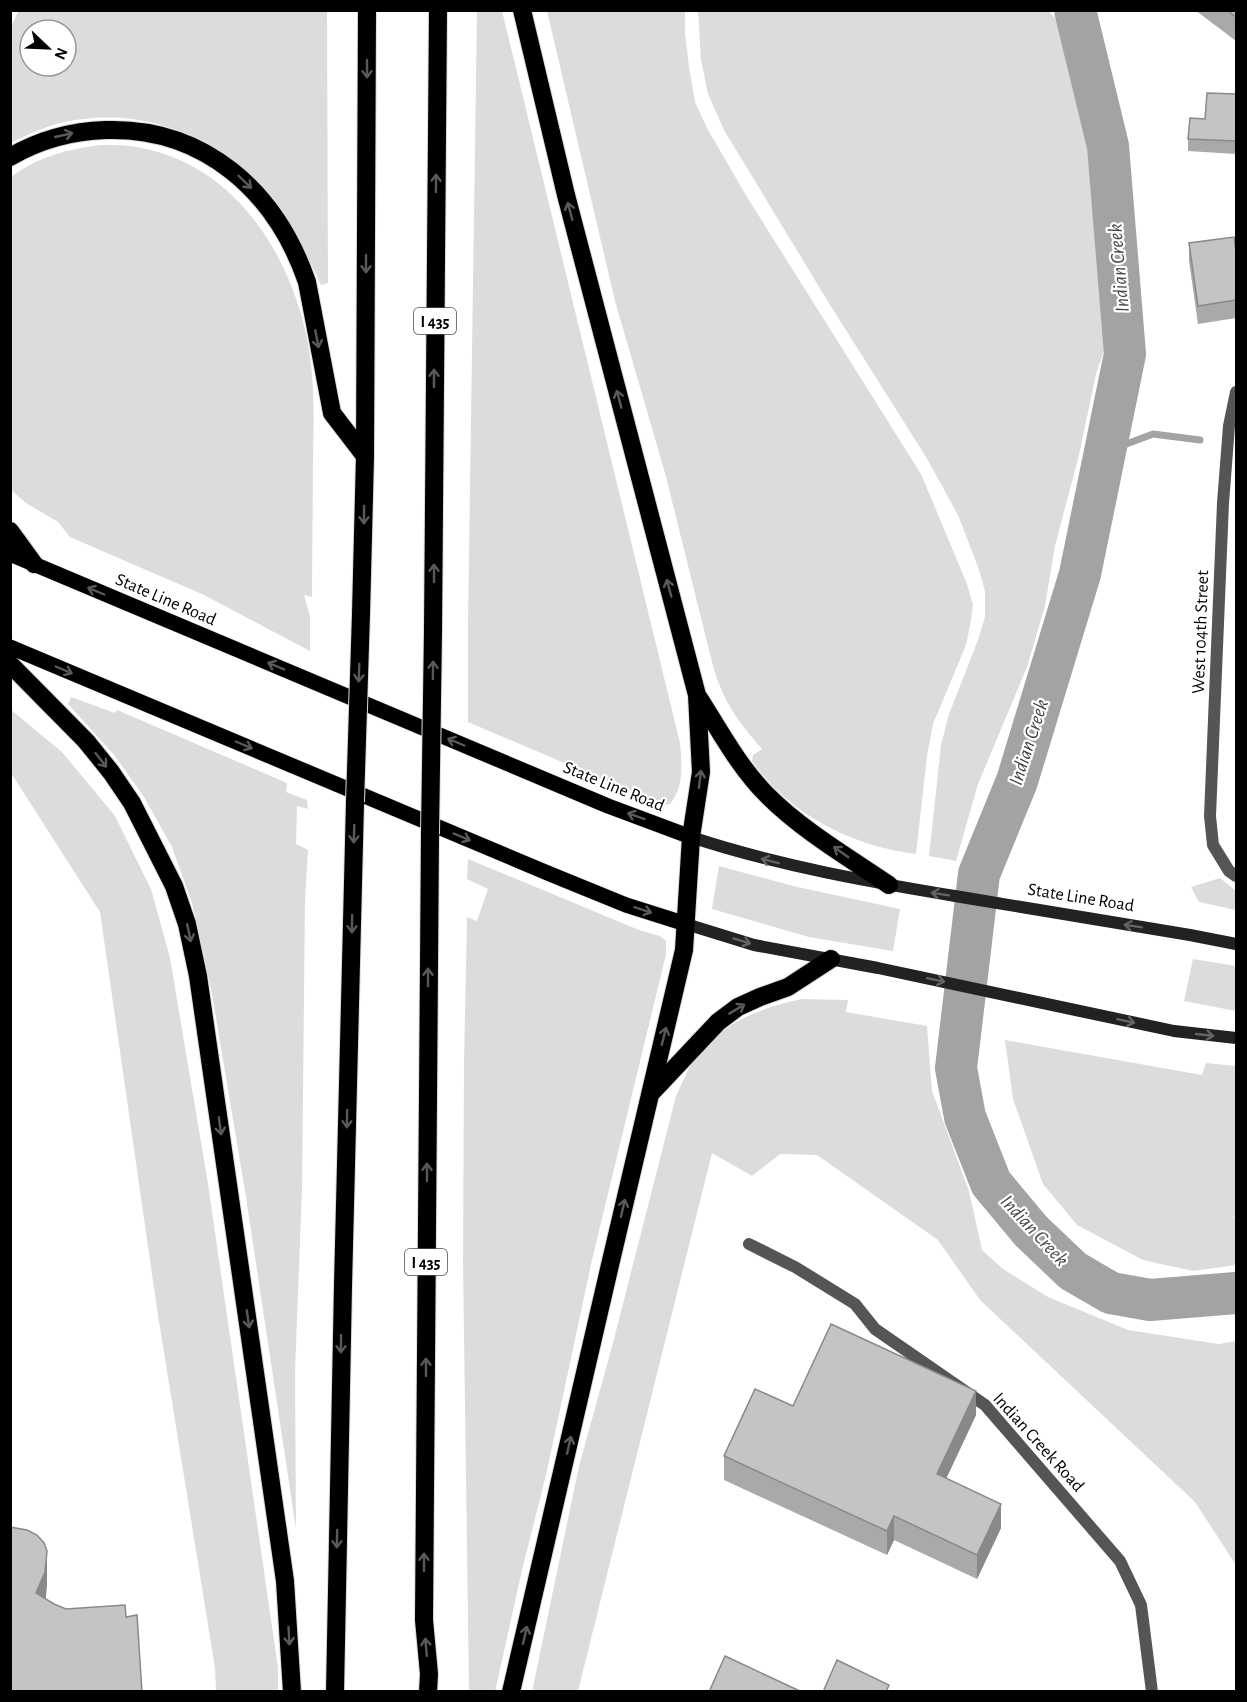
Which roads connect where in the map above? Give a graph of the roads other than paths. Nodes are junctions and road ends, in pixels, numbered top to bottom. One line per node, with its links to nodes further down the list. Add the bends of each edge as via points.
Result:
1 (367, 10): 6 (highway, one-way to 6)
2 (438, 10): 24 (highway, I 435, one-way to 2, bridge, via 424,1620)
3 (522, 10): 12 (highway, one-way to 3)
4 (10, 157): 6 (highway, one-way to 6, via 60,135 121,129 167,136 229,168 260,197 301,264 308,282 332,413)
5 (1236, 392): 14 (street, West 104th Street, via 1223,503 1210,816 1213,845)
6 (365, 456): 23 (highway, one-way to 23, bridge)
7 (10, 531): 9 (highway)
8 (10, 554): 9 (main road, State Line Road)
9 (34, 564): 13 (main road, State Line Road, one-way to 9, via 608,806)
10 (10, 647): 16 (main road, one-way to 16, via 550,874)
11 (10, 664): 22 (highway, one-way to 22, via 86,741 127,795 174,886 187,924 198,976 285,1581)
12 (697, 695): 13 (highway, one-way to 12, via 701,772); 15 (highway, one-way to 12, via 798,822 767,795 741,764)
13 (691, 837): 15 (main road, State Line Road, one-way to 13, via 782,864); 16 (highway)
14 (1233, 874)
15 (889, 885): 17 (main road, State Line Road, one-way to 15)
16 (686, 924): 18 (main road, one-way to 18, via 754,945); 20 (highway, one-way to 16, via 684,950)
17 (1236, 944)
18 (831, 959): 19 (main road, one-way to 19, via 1174,1031); 20 (highway, one-way to 18, via 694,1045 738,1007 788,987)
19 (1236, 1038)
20 (650, 1093): 25 (highway, one-way to 20)
21 (749, 1244): 26 (street, Indian Creek Road, via 855,1304 874,1329 986,1405 1120,1561 1141,1605)
22 (292, 1692)
23 (334, 1692)
24 (428, 1692)
25 (511, 1692)
26 (1152, 1692)

